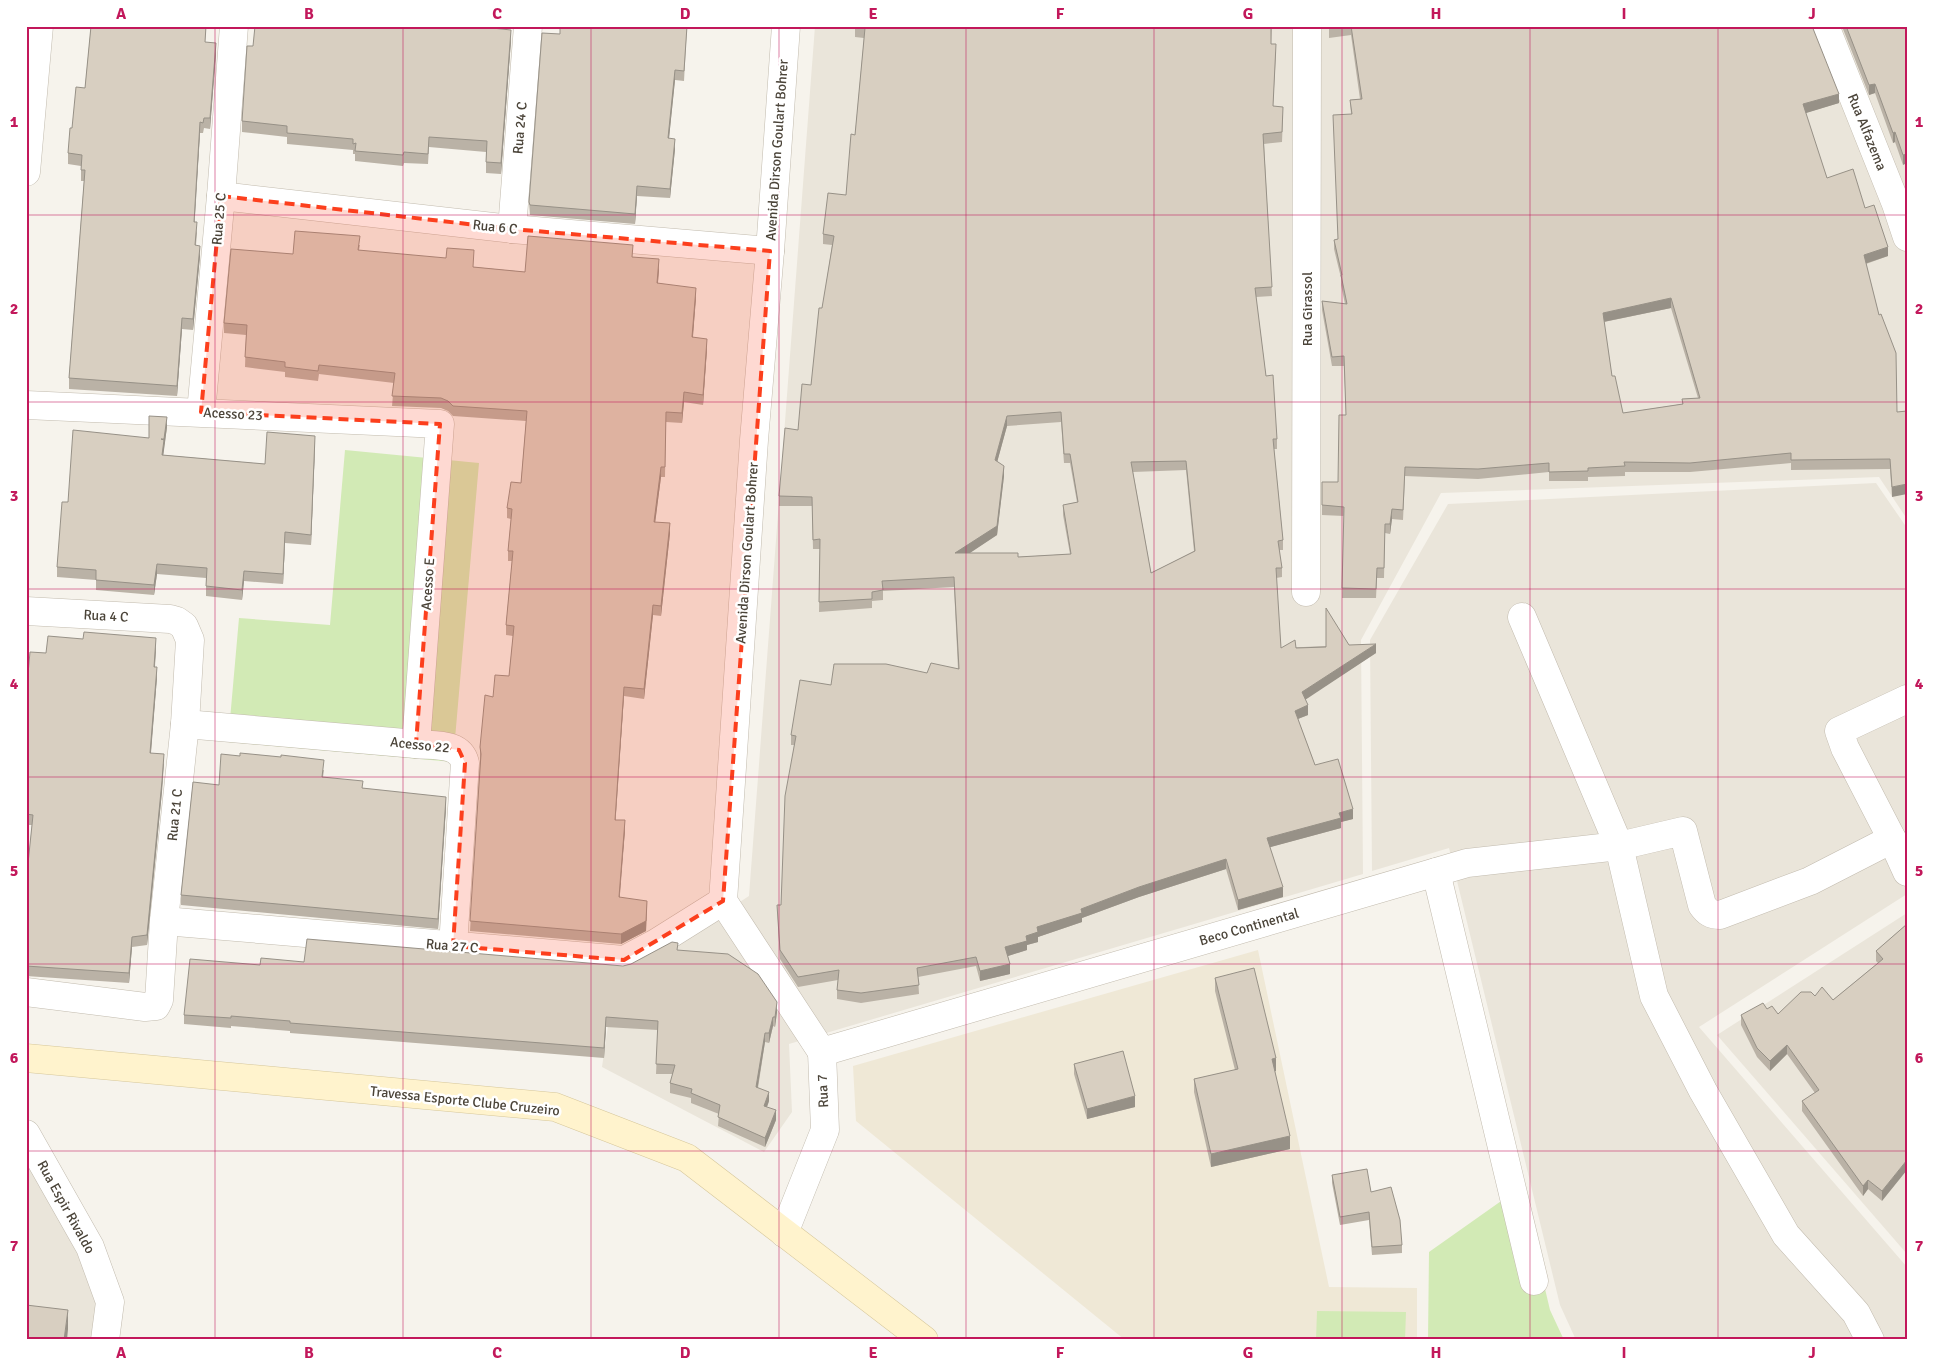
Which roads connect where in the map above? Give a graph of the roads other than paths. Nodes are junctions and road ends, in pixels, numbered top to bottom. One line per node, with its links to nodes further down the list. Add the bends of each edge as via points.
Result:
1 (39, 26): 7 (street)
2 (234, 26): 8 (street, Rua 25 C)
3 (528, 26): 9 (street, Rua 24 C)
4 (786, 26): 11 (street, Avenida Dirson Goulart Bohrer)
5 (1307, 26): 15 (street, Rua Girassol)
6 (1825, 26): 10 (street, Rua Alfazema)
7 (26, 172)
8 (221, 196): 9 (street, Rua 6 C); 13 (street, Rua 25 C)
9 (512, 229): 11 (street, Rua 6 C)
10 (1907, 238)
11 (770, 251): 26 (street, Avenida Dirson Goulart Bohrer)
12 (26, 404): 13 (street, Acesso 23)
13 (201, 412): 14 (street, Acesso 23)
14 (440, 424): 21 (street, Acesso E)
15 (1306, 592)
16 (26, 611): 18 (street, Rua 4 C, via 170,619)
17 (1522, 617): 23 (street)
18 (184, 626): 20 (street, Rua 21 C, via 190,640)
19 (1907, 699): 22 (street, via 1839,730)
20 (185, 724): 21 (street, Acesso 22); 27 (street, Rua 21 C)
21 (416, 744): 28 (street, Acesso 22, via 459,750 465,763)
22 (1892, 839): 23 (street, Beco Continental, via 1810,881 1713,915 1702,905 1683,831); 25 (street)
23 (1619, 846): 24 (street, Beco Continental, via 1467,863); 37 (street, via 1654,996 1703,1091 1786,1235 1856,1313)
24 (1436, 872): 30 (street, Beco Continental); 34 (street)
25 (1907, 872)
26 (723, 901): 28 (street, Rua 27 C, via 624,960); 30 (street)
27 (164, 921): 28 (street, Rua 27 C); 29 (street, Rua 21 C, via 160,994 156,1006)
28 (453, 946)
29 (26, 992)
30 (822, 1052): 33 (street, Rua 7, via 825,1130)
31 (26, 1058): 33 (street, Travessa Esporte Clube Cruzeiro, via 555,1107 687,1158)
32 (26, 1134): 35 (street, Rua Espir Rivaldo, via 90,1247 110,1302)
33 (784, 1233): 36 (street, Travessa Esporte Clube Cruzeiro)
34 (1534, 1281)
35 (105, 1340)
36 (924, 1340)
37 (1870, 1340)

